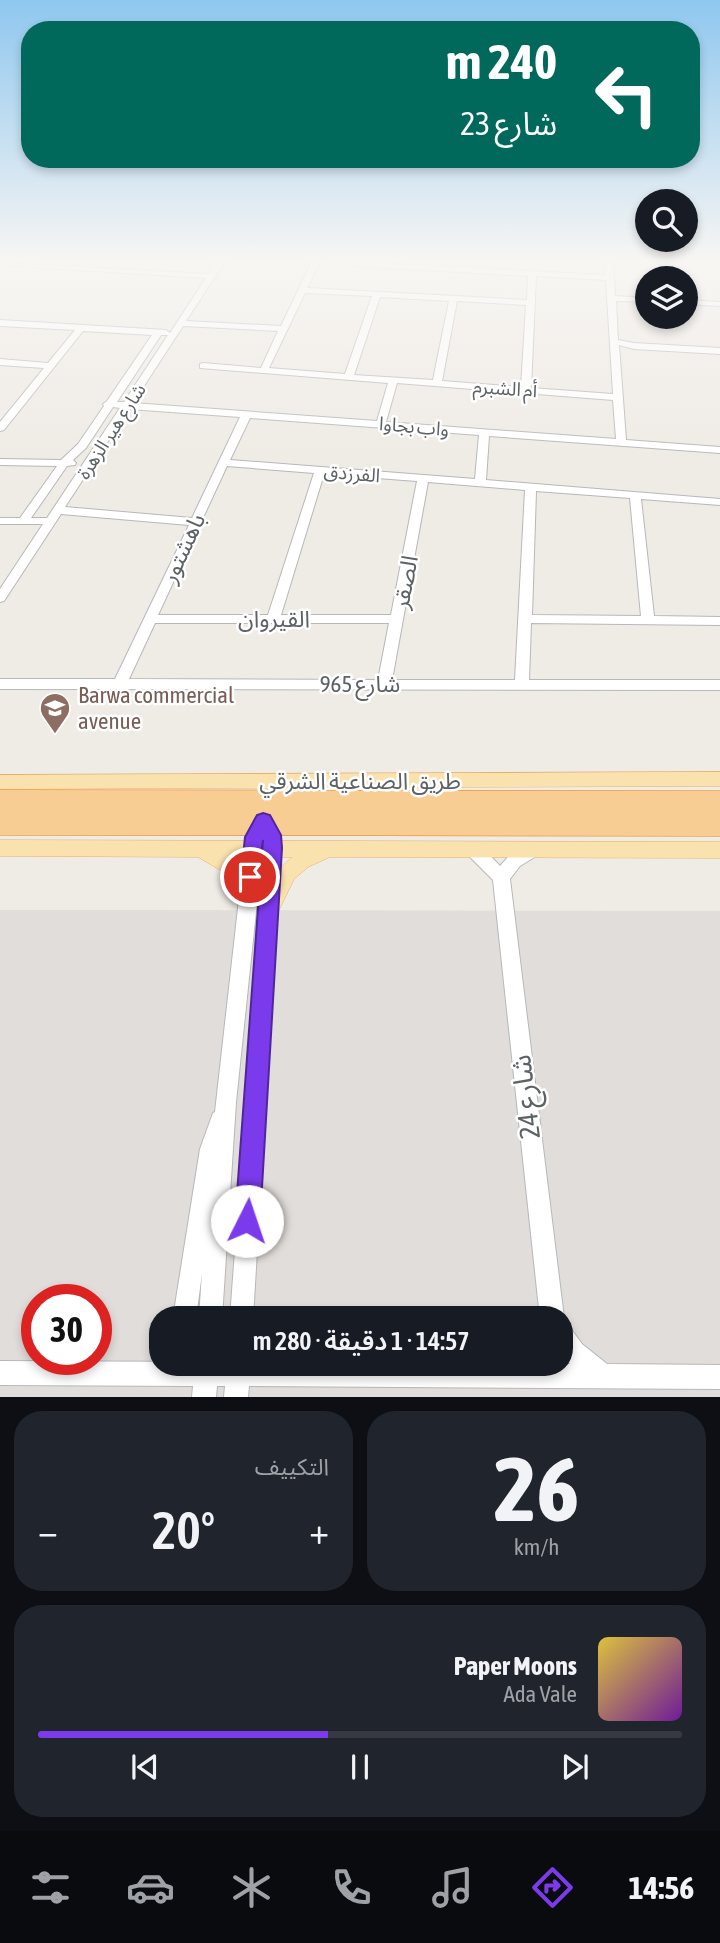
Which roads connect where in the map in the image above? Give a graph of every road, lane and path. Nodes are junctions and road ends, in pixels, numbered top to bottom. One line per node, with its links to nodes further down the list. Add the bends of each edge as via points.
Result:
1 (81, 328): 15 (street)
2 (84, 328): 10 (street)
3 (178, 328): 11 (street, شارع هير الزهرة)
4 (270, 328): 9 (street)
5 (365, 328): 18 (street)
6 (447, 328): 20 (street)
7 (529, 328): 21 (street)
8 (612, 328): 12 (street)
9 (284, 329): 17 (street)
10 (158, 333): 11 (street); 23 (street)
11 (174, 334): 24 (street, شارع هير الزهرة)
12 (613, 341): 13 (street); 22 (street)
13 (720, 351)
14 (0, 362): 15 (street)
15 (50, 366): 27 (street)
16 (203, 366): 17 (street, أم الشبرم)
17 (264, 370): 18 (street, أم الشبرم)
18 (349, 377): 19 (street, أم الشبرم)
19 (393, 380): 20 (street, أم الشبرم); 26 (street)
20 (437, 383): 21 (street, أم الشبرم)
21 (526, 390): 22 (street, أم الشبرم)
22 (617, 397): 29 (street)
23 (108, 404): 24 (street, واب بجاوا); 32 (street, via 82,446)
24 (127, 404): 25 (street, واب بجاوا); 33 (street, شارع هير الزهرة)
25 (247, 413): 26 (street, واب بجاوا); 34 (street, باهشتور)
26 (381, 423): 28 (street, واب بجاوا)
27 (0, 428)
28 (484, 432): 29 (street, واب بجاوا); 37 (street)
29 (621, 444): 30 (street, واب بجاوا)
30 (720, 450)
31 (0, 462): 32 (street)
32 (64, 463): 33 (street); 43 (street)
33 (90, 463): 41 (street, شارع هير الزهرة)
34 (224, 463): 35 (street, الفرزدق); 45 (street, باهشتور)
35 (320, 470): 36 (street, الفرزدق); 48 (street)
36 (423, 478): 37 (street, الفرزدق); 49 (street, الصقر)
37 (480, 483): 38 (street, الفرزدق)
38 (531, 487): 39 (street, الفرزدق); 50 (street)
39 (635, 495): 40 (street, الفرزدق); 51 (street)
40 (720, 502)
41 (59, 510): 44 (street, شارع هير الزهرة); 45 (street)
42 (0, 521): 43 (street)
43 (23, 521): 44 (street)
44 (52, 521): 46 (street, شارع هير الزهرة)
45 (195, 522): 47 (street, باهشتور)
46 (0, 598)
47 (151, 619): 48 (street, القيروان); 53 (street, باهشتور)
48 (273, 619): 49 (street, القيروان)
49 (398, 619): 55 (street, الصقر)
50 (526, 620): 51 (street); 56 (street)
51 (648, 620): 52 (street)
52 (720, 621)
53 (120, 683): 54 (street, شارع 965); 55 (street, شارع 965)
54 (0, 684)
55 (384, 684): 56 (street, شارع 965)
56 (522, 684): 57 (street, شارع 965)
57 (720, 685)
58 (720, 779): 62 (main road, طريق الصناعية الشرقي)
59 (0, 782): 60 (main road, طريق الصناعية الشرقي)
60 (176, 782): 61 (main road, طريق الصناعية الشرقي); 69 (main road, via 202,796 204,822 186,839)
61 (202, 782): 62 (main road, طريق الصناعية الشرقي); 65 (street, via 236,795)
62 (384, 782): 65 (street, via 304,794); 72 (main road, via 340,795 325,808 323,825)
63 (0, 802): 64 (highway, طريق الصناعية الشرقي, bridge)
64 (720, 803)
65 (263, 820): 71 (street, via 272,835)
66 (0, 823): 67 (highway, طريق الصناعية الشرقي, bridge)
67 (720, 824)
68 (0, 848): 69 (main road)
69 (149, 848): 70 (main road)
70 (194, 848): 71 (main road); 77 (main road, via 216,855 234,868)
71 (263, 848): 72 (main road); 77 (street); 78 (street)
72 (351, 849): 73 (main road); 78 (main road, via 310,856 291,867)
73 (474, 850): 74 (main road); 76 (street)
74 (532, 850): 75 (main road); 76 (street, via 513,861)
75 (720, 850)
76 (500, 877): 83 (street, شارع 24)
77 (248, 896): 79 (street)
78 (269, 908): 82 (street)
79 (226, 1102): 80 (street, via 210,1149); 81 (street)
80 (186, 1306)
81 (211, 1306)
82 (244, 1306)
83 (551, 1306)
84 (573, 1352): 89 (street)
85 (149, 1367): 86 (street)
86 (0, 1373)
87 (573, 1374): 89 (street)
88 (411, 1376): 92 (street)
89 (603, 1377): 90 (street)
90 (720, 1377)
91 (205, 1378): 92 (street)
92 (237, 1379)

